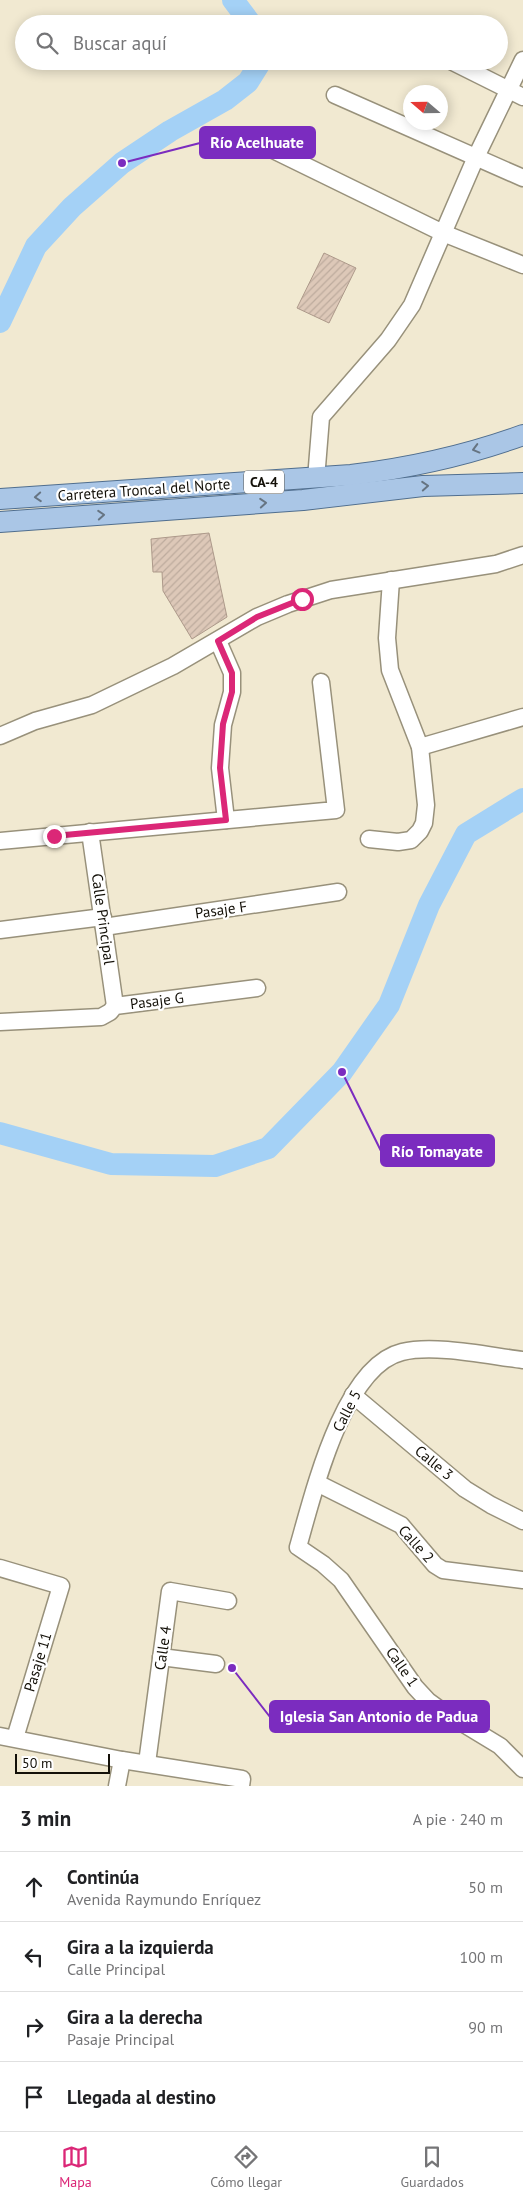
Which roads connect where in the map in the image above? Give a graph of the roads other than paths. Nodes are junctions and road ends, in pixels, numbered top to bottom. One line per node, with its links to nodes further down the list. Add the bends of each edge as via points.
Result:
1 (523, 60): 3 (street)
2 (469, 70): 3 (street)
3 (516, 93): 6 (street)
4 (336, 95): 6 (street)
5 (267, 147): 8 (street)
6 (476, 157): 7 (street); 8 (street)
7 (523, 178)
8 (443, 233): 9 (street); 11 (street, via 412,305 388,340 321,417)
9 (523, 265)
10 (523, 435): 11 (main road, Carretera Troncal del Norte / CA-4, one-way to 11, via 387,470)
11 (316, 479): 13 (main road, Carretera Troncal del Norte / CA-4, one-way to 13)
12 (523, 484): 14 (main road, Carretera Troncal del Norte / CA-4, one-way to 12, via 303,500 423,486)
13 (0, 499)
14 (0, 522)
15 (523, 555): 16 (street, via 496,564)
16 (391, 580): 17 (street, via 331,590 288,604 257,617); 21 (street, via 387,638 390,670)
17 (218, 641): 20 (street, via 92,705 35,721); 22 (street, via 232,673 232,692 223,724 220,768)
18 (321, 682): 22 (street, via 336,810)
19 (523, 717): 21 (street)
20 (0, 736)
21 (420, 747): 24 (street, via 426,805 420,831 411,840)
22 (226, 820): 23 (street)
23 (90, 832): 25 (street); 27 (street, Calle Principal)
24 (369, 839)
25 (0, 841)
26 (338, 892): 27 (street, Pasaje F)
27 (103, 922): 28 (street, Pasaje F); 30 (street, Calle Principal)
28 (0, 930)
29 (257, 988): 30 (street, Pasaje G)
30 (115, 1006): 31 (street, Pasaje G, via 101,1016)
31 (0, 1022)
32 (523, 1360): 33 (street, Calle 5, via 436,1350 401,1352 382,1362)
33 (352, 1395): 34 (street, Calle 5); 35 (street, Calle 3, via 466,1489)
34 (317, 1483): 36 (street, Calle 5); 38 (street, Calle 2, via 401,1525 443,1570)
35 (523, 1521)
36 (298, 1546): 45 (street, Calle 1, via 341,1580 428,1701 500,1746)
37 (0, 1568): 42 (street, Pasaje 11, via 61,1586)
38 (523, 1580)
39 (228, 1601): 40 (street, Calle 4, via 170,1591)
40 (161, 1657): 41 (street); 44 (street, Calle 4)
41 (216, 1664)
42 (7, 1737): 43 (street)
43 (122, 1760): 44 (street); 47 (street)
44 (147, 1762): 46 (street)
45 (523, 1769)
46 (242, 1783)
47 (116, 1786)

